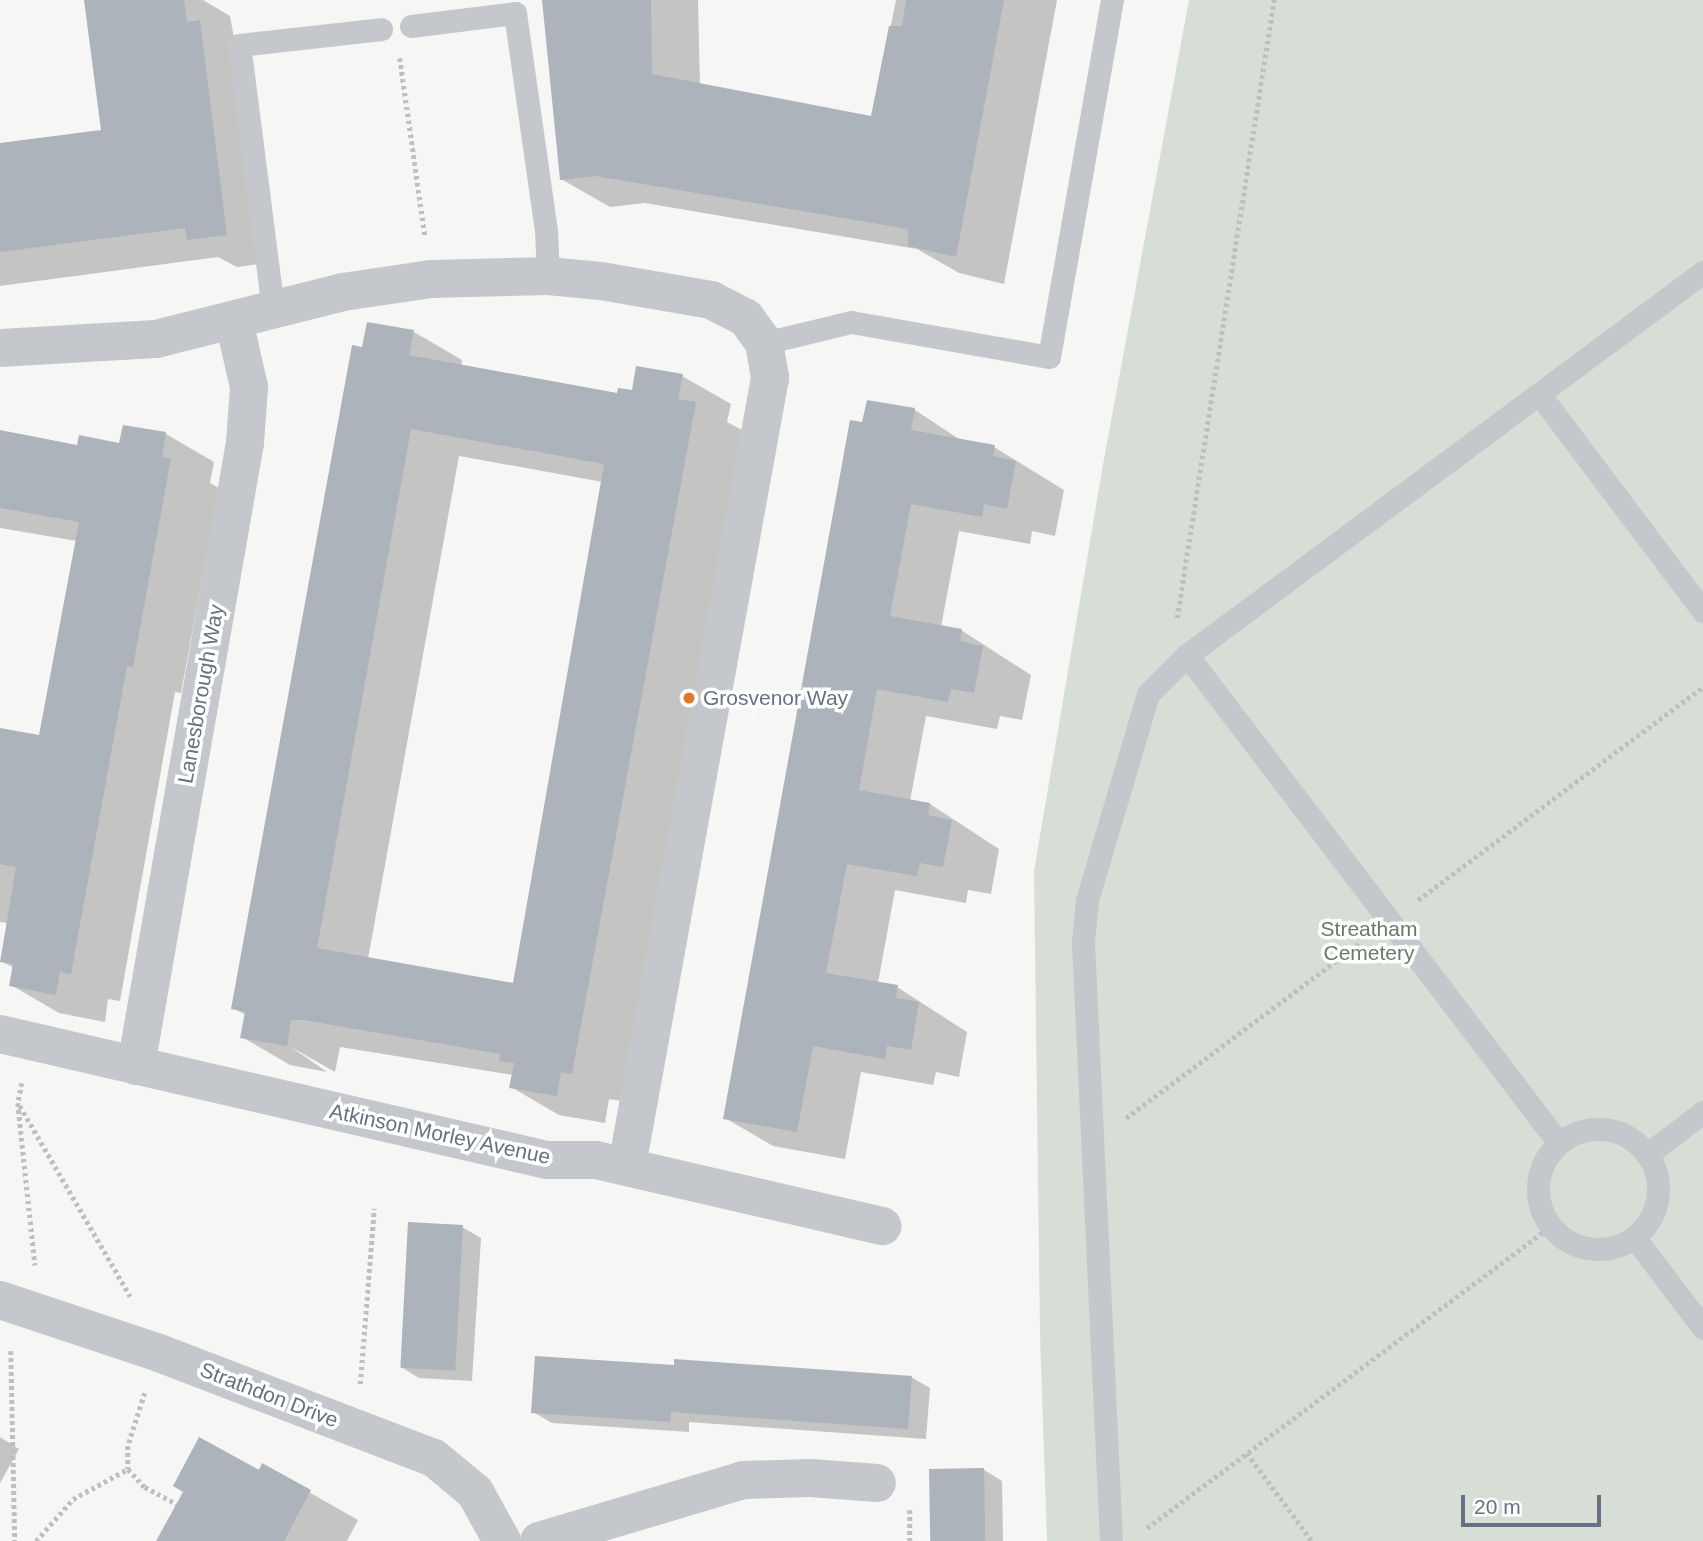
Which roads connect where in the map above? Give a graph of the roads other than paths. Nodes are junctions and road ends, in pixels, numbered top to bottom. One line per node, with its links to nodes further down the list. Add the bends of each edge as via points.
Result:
1 (1112, 0): 8 (lane, via 1049,357 851,322)
2 (411, 26): 5 (lane, via 514,13)
3 (380, 29): 6 (lane, via 239,44)
4 (1703, 271): 10 (lane)
5 (548, 276): 6 (street, via 430,279); 8 (street, via 663,289 711,300 746,318)
6 (273, 309): 7 (street)
7 (234, 321): 9 (street, via 156,339); 14 (street, Lanesborough Way, via 249,387 245,443)
8 (764, 343): 18 (street, via 770,378)
9 (0, 348)
10 (1540, 395): 11 (lane); 12 (lane)
11 (1703, 611)
12 (1188, 655): 16 (lane); 26 (lane, via 1148,694 1087,900 1084,931)
13 (14, 1037): 14 (street, Atkinson Morley Avenue)
14 (136, 1066): 18 (street, Atkinson Morley Avenue, via 547,1160 596,1160)
15 (1703, 1112): 17 (lane)
16 (1558, 1142): 17 (lane, via 1597,1128 1618,1131); 20 (lane, via 1541,1166 1537,1187 1540,1208 1550,1227 1566,1241 1594,1250 1615,1247)
17 (1648, 1154): 20 (lane, via 1658,1195 1652,1215)
18 (627, 1166): 19 (street, Atkinson Morley Avenue)
19 (882, 1226)
20 (1634, 1237): 22 (lane)
21 (13, 1303): 24 (street, Strathdon Drive, via 159,1353 434,1458 475,1492)
22 (1703, 1328)
23 (877, 1483): 25 (street, via 743,1480)
24 (502, 1541)
25 (539, 1541)
26 (1111, 1541)

